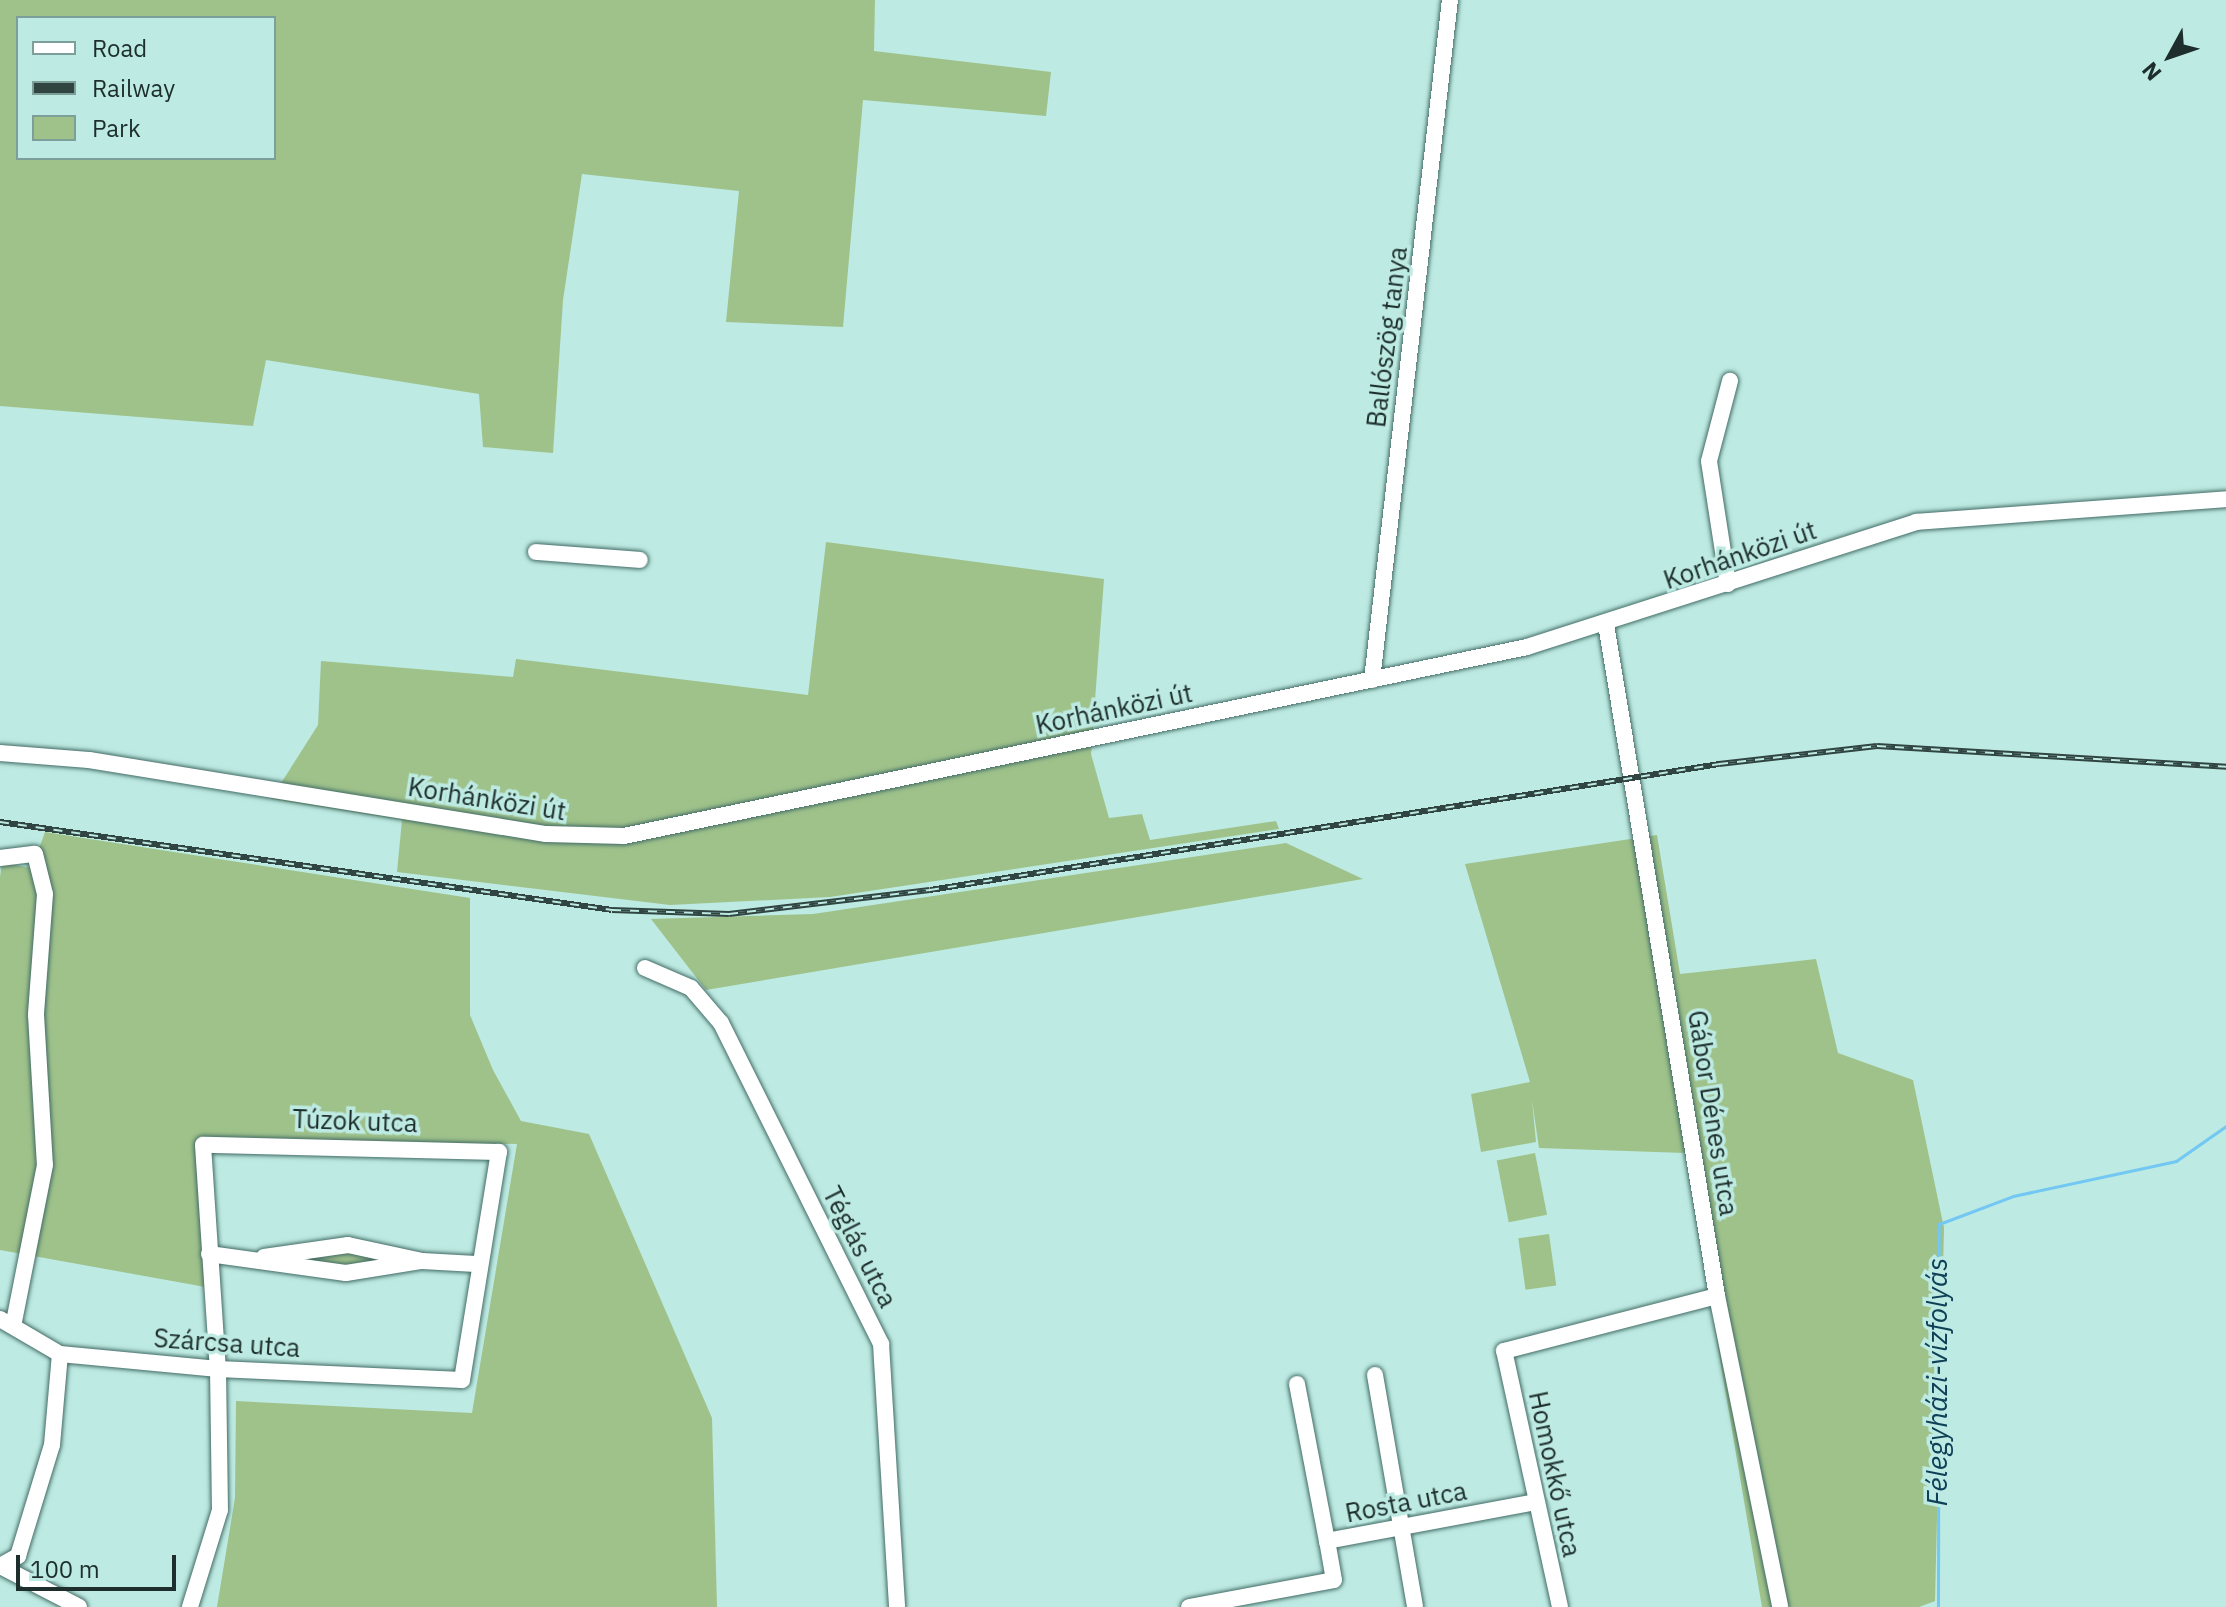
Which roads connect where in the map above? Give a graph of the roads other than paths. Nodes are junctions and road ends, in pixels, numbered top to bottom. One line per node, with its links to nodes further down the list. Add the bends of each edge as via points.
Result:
1 (1450, 0): 8 (street, Ballószög tanya)
2 (1730, 381): 6 (street, via 1709,461)
3 (2226, 499): 6 (street, Korhánközi út, via 1916,522)
4 (536, 552): 5 (street)
5 (640, 560)
6 (1728, 584): 7 (street, Korhánközi út)
7 (1606, 624): 8 (street, Korhánközi út); 16 (street, Gábor Dénes utca)
8 (1372, 680): 9 (street, Korhánközi út, via 614,837 546,834 89,760)
9 (0, 753)
10 (0, 858): 17 (street, via 35,854 45,894 36,1015 45,1165)
11 (645, 968): 29 (street, Téglás utca, via 691,988 721,1023 881,1344)
12 (209, 1254): 13 (street); 15 (street, Túzok utca, via 202,1155 212,1140 494,1150 500,1157 498,1189); 19 (street, Túzok utca)
13 (264, 1257): 14 (street, via 346,1273); 14 (street, via 348,1245)
14 (422, 1261): 15 (street)
15 (476, 1264): 21 (street, Túzok utca)
16 (1717, 1296): 23 (street, Homokkő utca, via 1504,1351); 33 (street, Gábor Dénes utca)
17 (7, 1320): 18 (street)
18 (60, 1354): 19 (street, Szárcsa utca); 26 (street, via 52,1445 18,1556)
19 (218, 1369): 21 (street, Szárcsa utca); 28 (street, Túzok utca, via 220,1510)
20 (1375, 1375): 24 (street)
21 (462, 1380)
22 (1297, 1384): 25 (street)
23 (1535, 1502): 24 (street, Rosta utca); 32 (street, Homokkő utca)
24 (1404, 1528): 25 (street, Rosta utca); 31 (street)
25 (1327, 1541): 30 (street, Rosta utca, via 1334,1580)
26 (0, 1566): 27 (street)
27 (68, 1605)
28 (190, 1607)
29 (897, 1607)
30 (1189, 1607)
31 (1415, 1607)
32 (1560, 1607)
33 (1780, 1607)

